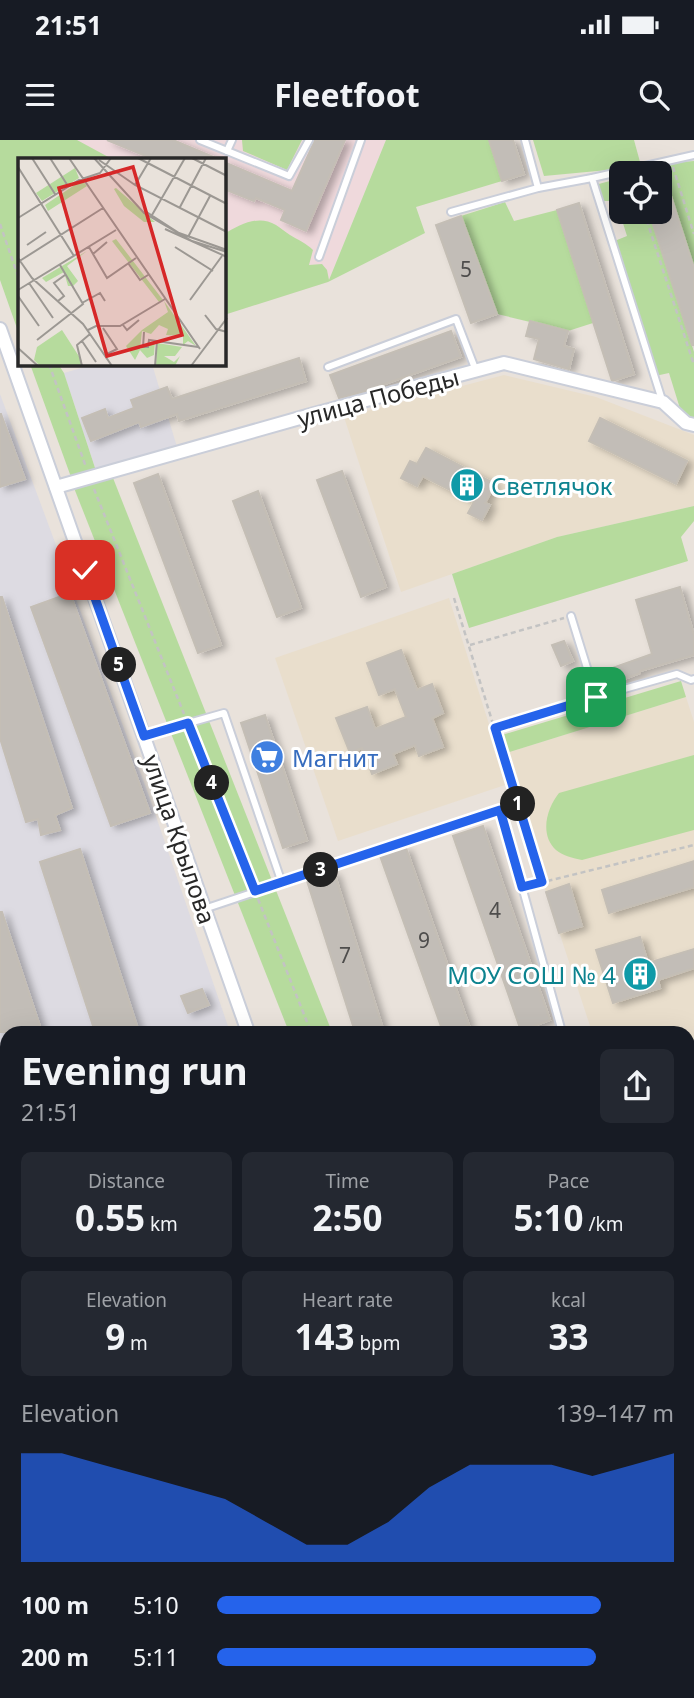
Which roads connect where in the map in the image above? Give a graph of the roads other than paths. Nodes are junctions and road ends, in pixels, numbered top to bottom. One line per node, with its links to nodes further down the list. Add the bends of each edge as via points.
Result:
1 (200, 140): 6 (lane)
2 (232, 140): 6 (lane)
3 (309, 140): 6 (lane, via 289,176)
4 (361, 140): 11 (lane)
5 (525, 140): 9 (lane)
6 (227, 151)
7 (694, 155): 8 (lane)
8 (593, 178): 9 (lane); 15 (lane)
9 (538, 188): 10 (lane)
10 (451, 212)
11 (319, 257)
12 (0, 329): 17 (street, улица Крылова)
13 (328, 367): 14 (lane, via 456,319)
14 (476, 370): 15 (street, улица Победы, via 504,363); 17 (street, улица Победы)
15 (663, 402): 16 (street, улица Победы)
16 (694, 425)
17 (56, 487): 20 (street, улица Крылова)
18 (571, 616): 19 (lane, via 596,697 677,674)
19 (694, 679)
20 (144, 736): 21 (lane, via 224,713); 22 (street, улица Крылова)
21 (282, 883): 22 (lane); 24 (lane, via 500,810)
22 (204, 909): 23 (street, улица Крылова)
23 (246, 1026)
24 (560, 1026)

